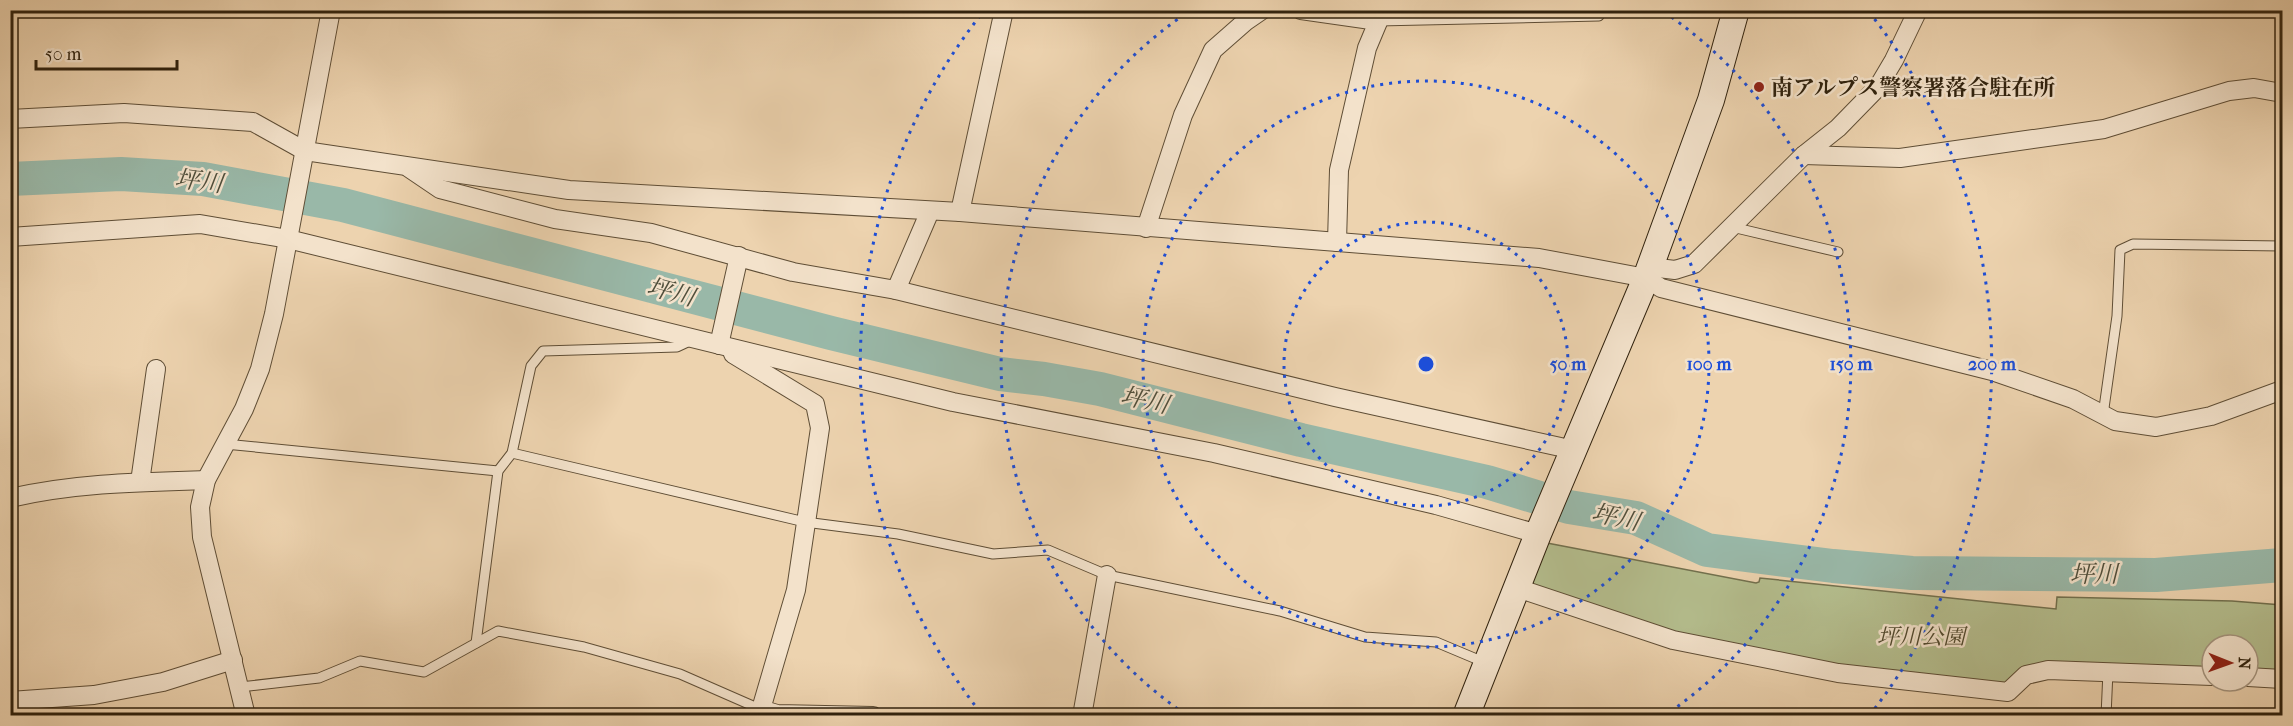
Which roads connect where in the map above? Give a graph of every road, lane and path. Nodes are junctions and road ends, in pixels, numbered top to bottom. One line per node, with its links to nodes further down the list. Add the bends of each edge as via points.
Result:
1 (331, 10): 11 (street)
2 (1004, 10): 15 (street)
3 (1262, 10): 17 (street, via 1213,50 1184,115)
4 (1301, 10): 7 (street)
5 (1736, 10): 24 (street, via 1711,100)
6 (1918, 10): 12 (street, via 1878,87 1838,128)
7 (1381, 16): 8 (lane); 20 (street, via 1366,48 1339,170)
8 (1599, 16)
9 (2283, 93): 12 (street, via 2254,88 2229,92 2104,129 1900,158)
10 (10, 119): 11 (street, via 124,113 253,122)
11 (305, 151): 13 (street); 18 (street)
12 (1804, 155): 16 (street)
13 (405, 165): 14 (street, via 568,190); 23 (street, via 440,189 555,219 651,233)
14 (930, 211): 15 (street); 25 (street)
15 (960, 212): 17 (street)
16 (1732, 227): 22 (lane); 24 (street, via 1694,264)
17 (1146, 228): 20 (street)
18 (289, 233): 19 (street, via 200,224); 26 (street); 31 (street, via 260,369)
19 (10, 237)
20 (1337, 242): 24 (street, via 1539,258)
21 (2283, 246): 30 (lane, via 2133,244 2120,250 2117,316)
22 (1838, 252)
23 (737, 263): 25 (street); 27 (street)
24 (1648, 272): 30 (street, via 1662,288 1992,371 2073,399); 33 (street)
25 (896, 290): 33 (street)
26 (692, 339): 27 (street); 32 (lane, via 677,347 543,351 531,366)
27 (720, 340): 38 (street, via 815,404 820,428); 39 (street, via 952,402 1214,453)
28 (156, 369): 36 (street)
29 (2283, 390): 30 (street, via 2211,416 2156,428)
30 (2103, 415)
31 (225, 444): 34 (lane); 35 (street)
32 (512, 453): 34 (lane); 38 (lane)
33 (1572, 454): 39 (street)
34 (498, 471): 42 (lane)
35 (206, 480): 36 (street); 43 (street, via 200,507 201,537)
36 (140, 482): 37 (street, via 103,483)
37 (10, 498)
38 (805, 522): 40 (lane, via 898,534 993,554 1048,550); 51 (street, via 796,590)
39 (1541, 529): 41 (street)
40 (1107, 575): 44 (lane, via 1280,611 1365,637 1436,642); 54 (street)
41 (1517, 588): 44 (street); 45 (street, via 1673,640 1838,673 2008,692 2026,675 2049,670)
42 (476, 643): 49 (lane, via 424,672 360,661 319,678); 51 (lane, via 498,631 584,647 680,674)
43 (233, 660): 49 (street); 50 (street, via 164,682 94,695)
44 (1487, 664): 55 (street)
45 (2108, 671): 46 (street); 56 (lane)
46 (2200, 675)
47 (2260, 678): 48 (street)
48 (2283, 679)
49 (240, 687): 52 (street)
50 (10, 701)
51 (759, 712): 53 (street)
52 (246, 716)
53 (873, 716)
54 (1082, 716)
55 (1466, 716)
56 (2106, 716)

